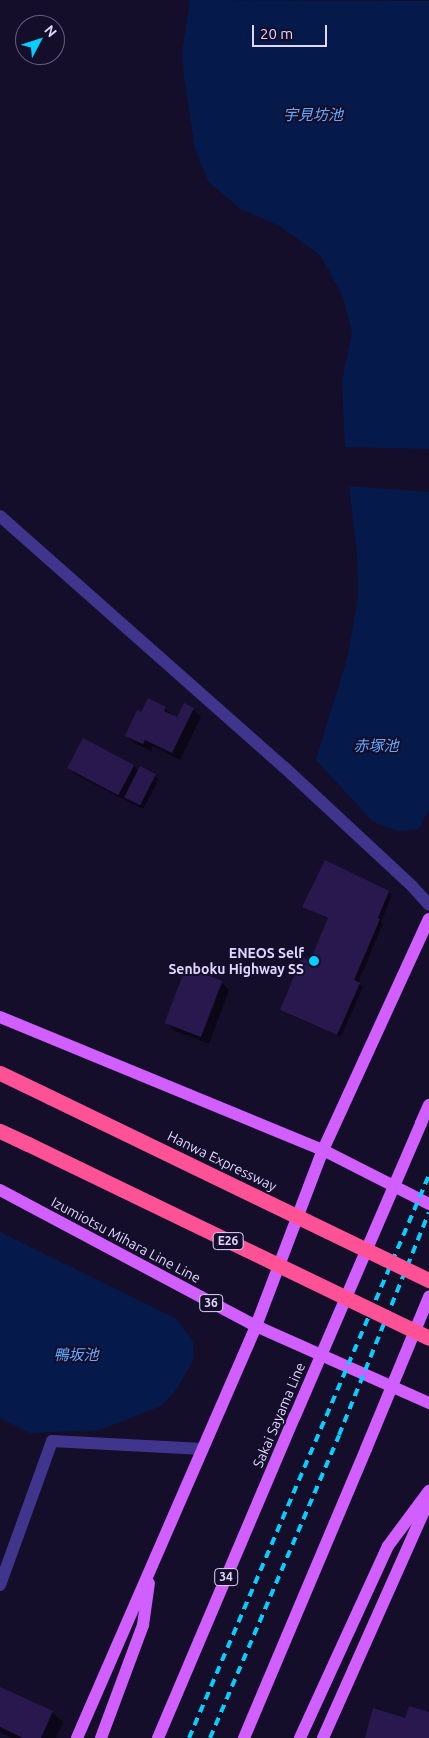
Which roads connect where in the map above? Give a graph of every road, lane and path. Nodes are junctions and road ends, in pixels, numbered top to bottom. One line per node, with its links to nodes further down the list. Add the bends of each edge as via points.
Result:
1 (0, 516): 2 (street, via 284,768)
2 (429, 905)
3 (429, 918): 8 (main road)
4 (0, 1017): 8 (main road)
5 (0, 1073): 11 (highway, Hanwa Expressway, bridge)
6 (429, 1105): 23 (main road, Sakai Sayama Line / 34, bridge)
7 (0, 1131): 14 (highway, E26, bridge)
8 (323, 1150): 10 (main road); 13 (main road)
9 (0, 1190): 13 (main road, Izumiotsu Mihara Line Line / 36)
10 (429, 1204)
11 (429, 1280)
12 (429, 1297): 24 (main road, bridge)
13 (256, 1326): 15 (main road, Izumiotsu Mihara Line Line / 36); 16 (main road)
14 (429, 1338)
15 (429, 1403)
16 (203, 1449): 19 (main road); 20 (street, via 52,1440)
17 (429, 1491): 25 (main road, via 388,1546)
18 (429, 1500): 26 (main road)
19 (152, 1566): 21 (main road); 22 (main road, via 143,1625)
20 (0, 1585)
21 (76, 1738)
22 (101, 1738)
23 (158, 1738)
24 (244, 1738)
25 (300, 1738)
26 (323, 1738)

